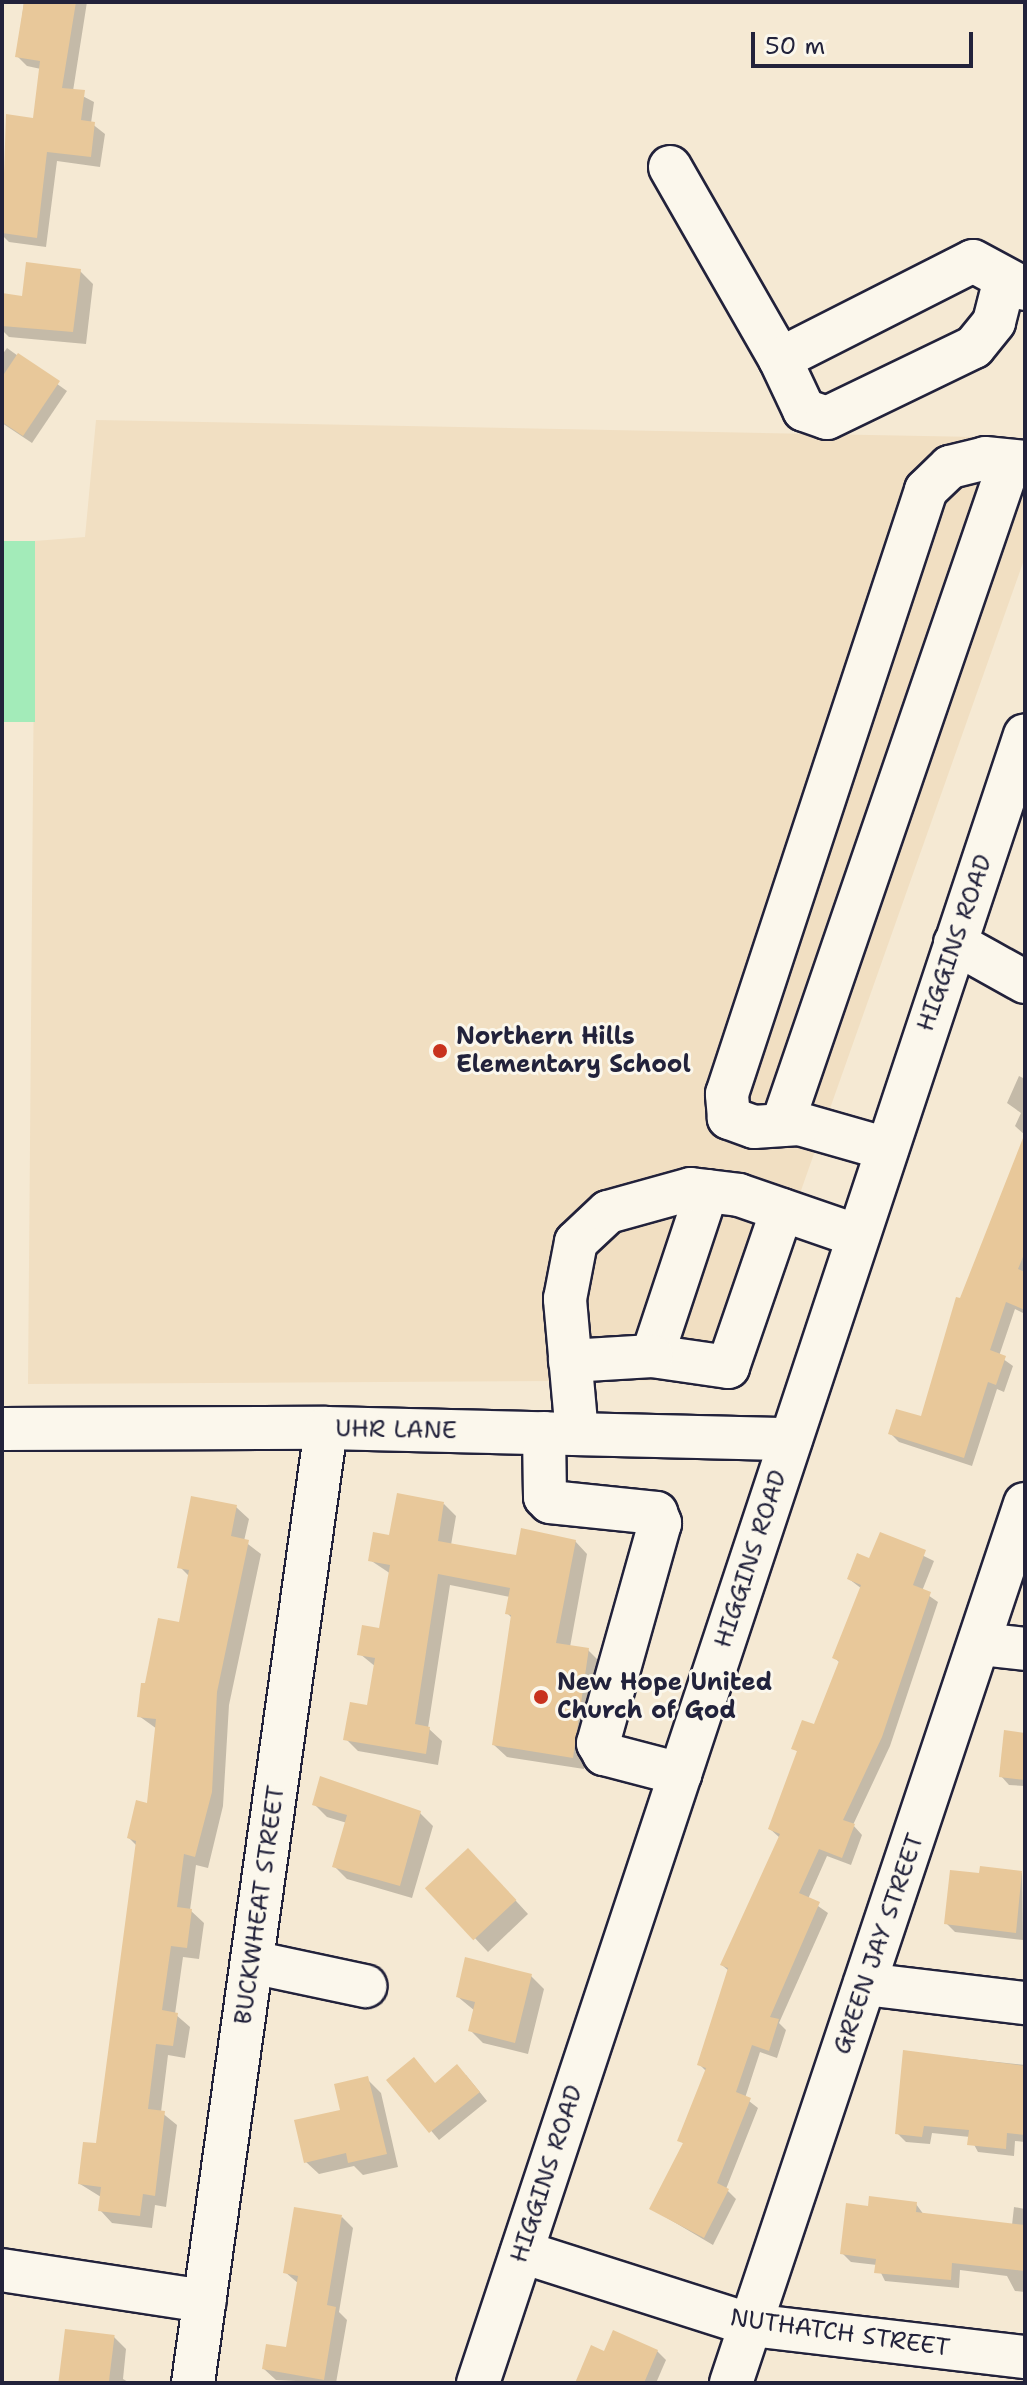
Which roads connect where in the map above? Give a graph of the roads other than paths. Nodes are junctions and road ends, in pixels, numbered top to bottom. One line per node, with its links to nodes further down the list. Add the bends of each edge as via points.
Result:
1 (670, 167): 3 (street)
2 (1015, 284): 3 (street, via 973,261); 3 (street, via 974,347 827,418 804,410)
3 (780, 359)
4 (1018, 461): 8 (street); 8 (street, via 985,458 950,467 926,490 727,1094 729,1118 754,1127)
5 (1025, 735): 6 (street, HIGGINS ROAD)
6 (955, 943): 7 (street); 9 (street, HIGGINS ROAD)
7 (1025, 982)
8 (782, 1125): 9 (street, via 799,1124)
9 (887, 1149): 12 (street, HIGGINS ROAD)
10 (707, 1191): 11 (street); 13 (street); 14 (street, via 691,1189 608,1212 576,1242 565,1299)
11 (782, 1210): 12 (street); 13 (street, via 728,1367)
12 (858, 1236): 18 (street, HIGGINS ROAD)
13 (652, 1356): 14 (street)
14 (570, 1361): 17 (street)
15 (326, 1428): 16 (street, UHR LANE); 17 (street, UHR LANE); 23 (street, BUCKWHEAT STREET)
16 (2, 1429)
17 (561, 1434): 18 (street, UHR LANE); 22 (street, via 545,1497 550,1502 656,1513 660,1523 598,1743 604,1754)
18 (791, 1439): 22 (street, HIGGINS ROAD)
19 (1025, 1504): 20 (street, GREEN JAY STREET)
20 (980, 1644): 21 (street); 24 (street, GREEN JAY STREET)
21 (1025, 1649)
22 (680, 1774): 27 (street, HIGGINS ROAD)
23 (252, 1962): 25 (street); 29 (street, BUCKWHEAT STREET)
24 (865, 1984): 26 (street); 30 (street, GREEN JAY STREET)
25 (365, 1986)
26 (1025, 2003)
27 (522, 2252): 30 (street, NUTHATCH STREET); 33 (street, HIGGINS ROAD)
28 (2, 2270): 29 (street)
29 (205, 2301): 32 (street, BUCKWHEAT STREET)
30 (751, 2325): 31 (street, NUTHATCH STREET); 34 (street, GREEN JAY STREET)
31 (1025, 2357)
32 (193, 2383)
33 (478, 2383)
34 (731, 2383)

